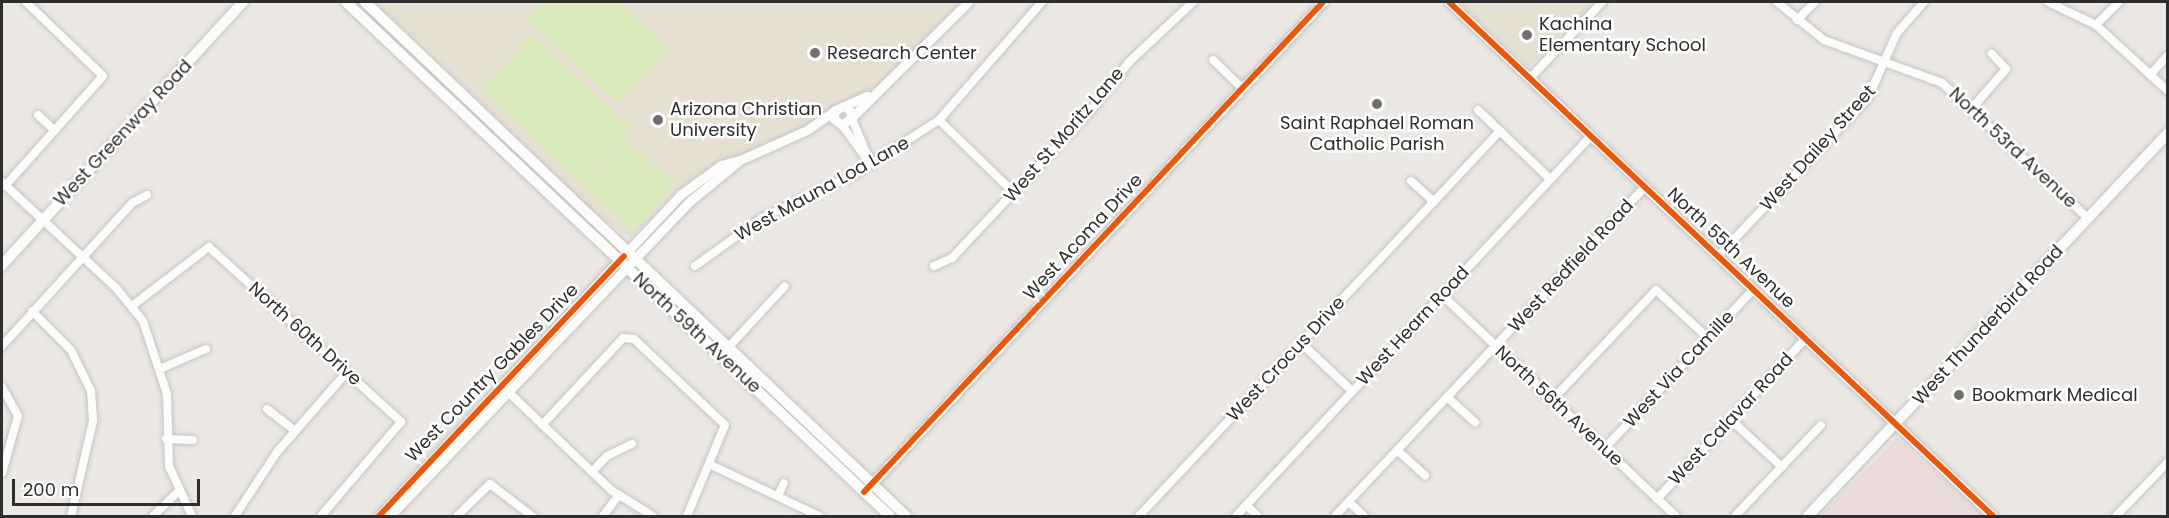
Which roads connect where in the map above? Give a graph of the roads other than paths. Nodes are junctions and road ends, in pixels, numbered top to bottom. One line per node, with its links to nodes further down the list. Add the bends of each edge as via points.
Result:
1 (26, 2): 38 (street, via 103,76)
2 (243, 2): 52 (main road, West Greenway Road)
3 (346, 2): 19 (main road, North 59th Avenue)
4 (365, 2): 18 (main road, North 59th Avenue)
5 (968, 2): 28 (street, West Country Gables Drive)
6 (1042, 2): 35 (street, West Mauna Loa Lane)
7 (1193, 2): 48 (street, West St Moritz Lane, via 1130,61)
8 (1323, 2): 26 (street, West Acoma Drive)
9 (1449, 2): 25 (street, North 55th Avenue)
10 (1602, 2): 25 (street)
11 (1777, 2): 16 (street, North 53rd Avenue)
12 (1815, 2): 16 (street)
13 (1924, 2): 23 (street, West Dailey Street, via 1897,33)
14 (2048, 2): 17 (street)
15 (2118, 2): 17 (street)
16 (1797, 20): 23 (street, North 53rd Avenue, via 1824,40)
17 (2096, 25): 24 (street)
18 (391, 26): 19 (main road); 55 (main road, North 59th Avenue)
19 (382, 35): 55 (main road, North 59th Avenue)
20 (1992, 54): 30 (street, via 2006,69)
21 (2168, 55): 24 (street)
22 (1213, 60): 26 (street)
23 (1885, 63): 30 (street, North 53rd Avenue, via 1934,78); 53 (street, West Dailey Street, via 1868,98)
24 (2150, 75): 27 (street)
25 (1530, 78): 41 (street, North 55th Avenue)
26 (1242, 88): 98 (street, West Acoma Drive)
27 (2168, 92)
28 (874, 93): 29 (street, West Country Gables Drive); 34 (street, West Country Gables Drive)
29 (846, 105): 32 (street, West Country Gables Drive); 34 (street)
30 (1972, 108): 51 (street, North 53rd Avenue)
31 (1478, 110): 39 (street)
32 (834, 111): 36 (street); 37 (street, West Country Gables Drive)
33 (38, 115): 38 (street)
34 (853, 118): 36 (street, West Country Gables Drive); 42 (street)
35 (939, 120): 43 (street, West Mauna Loa Lane); 48 (street)
36 (840, 124): 37 (street, West Country Gables Drive); 42 (street)
37 (807, 130): 55 (street, West Country Gables Drive, via 740,160)
38 (55, 131): 46 (street)
39 (1500, 131): 44 (street); 50 (street, West Crocus Drive)
40 (2168, 134): 51 (main road, West Thunderbird Road)
41 (1591, 136): 44 (street, West Hearn Road); 47 (street, North 55th Avenue)
42 (858, 142): 43 (street)
43 (871, 165): 57 (street, West Mauna Loa Lane, via 762,218)
44 (1550, 179): 61 (street, West Hearn Road)
45 (1411, 181): 50 (street)
46 (3, 184): 52 (street)
47 (1645, 187): 53 (street, North 55th Avenue); 68 (street, West Redfield Road)
48 (1014, 193): 58 (street, West St Moritz Lane, via 952,258)
49 (147, 195): 54 (street, via 132,203)
50 (1434, 202): 66 (street, West Crocus Drive)
51 (2088, 218): 82 (main road, West Thunderbird Road)
52 (42, 221): 54 (street); 56 (main road, West Greenway Road)
53 (1718, 256): 60 (street, North 55th Avenue)
54 (82, 257): 62 (street); 63 (street)
55 (627, 259): 69 (main road, North 59th Avenue); 71 (main road, North 59th Avenue); 75 (street, West Country Gables Drive)
56 (2, 265)
57 (695, 266)
58 (934, 266)
59 (785, 286): 69 (street)
60 (1753, 290): 64 (street, West Via Camille); 65 (street, North 55th Avenue)
61 (1442, 295): 68 (street, North 56th Avenue); 76 (street, West Hearn Road)
62 (132, 306): 72 (street, via 152,338); 73 (street, North 60th Drive, via 209,247)
63 (32, 312): 67 (street); 106 (street, via 71,350 91,391 93,421)
64 (1708, 338): 78 (street, via 1656,290); 89 (street, West Via Camille)
65 (1805, 339): 80 (street, West Calavar Road); 82 (street, North 55th Avenue)
66 (1301, 344): 76 (street); 121 (street, West Crocus Drive)
67 (2, 346)
68 (1495, 346): 77 (street, West Redfield Road); 78 (street, North 56th Avenue)
69 (728, 347): 71 (street); 98 (main road, North 59th Avenue)
70 (206, 349): 72 (street)
71 (720, 355): 98 (main road, North 59th Avenue)
72 (162, 368): 86 (street, via 167,394)
73 (347, 372): 85 (street); 110 (street, North 60th Drive, via 401,422)
74 (2, 387): 95 (street, via 18,416)
75 (504, 389): 83 (street); 111 (street, West Country Gables Drive); 112 (street, West Country Gables Drive)
76 (1352, 391): 104 (street, West Hearn Road)
77 (1447, 397): 81 (street); 90 (street, West Redfield Road)
78 (1552, 400): 89 (street, North 56th Avenue)
79 (267, 409): 85 (street)
80 (1731, 419): 93 (street); 102 (street, West Calavar Road)
81 (1475, 422)
82 (1895, 424): 128 (main road, West Thunderbird Road); 129 (street, North 55th Avenue)
83 (542, 425): 92 (street, via 628,336 725,425); 94 (street)
84 (1821, 425): 93 (street)
85 (294, 430): 109 (street)
86 (166, 439): 87 (street); 99 (street)
87 (193, 440)
88 (632, 444): 94 (street, via 607,456)
89 (1604, 449): 102 (street, North 56th Avenue)
90 (1397, 450): 96 (street); 103 (street, West Redfield Road)
91 (2168, 462): 130 (street)
92 (709, 464): 100 (street); 117 (street)
93 (1782, 467): 127 (street)
94 (592, 472): 101 (street)
95 (2, 473)
96 (1425, 475)
97 (784, 483): 100 (street)
98 (868, 488): 119 (main road, North 59th Avenue); 120 (main road, North 59th Avenue)
99 (178, 492): 107 (street); 108 (street)
100 (779, 494): 105 (street)
101 (618, 496): 115 (street); 116 (street)
102 (1657, 498): 126 (street, North 56th Avenue)
103 (1349, 502): 124 (street, West Redfield Road); 125 (street)
104 (1246, 505): 122 (street, West Hearn Road); 123 (street)
105 (808, 514): 118 (street)
106 (72, 516)
107 (153, 516)
108 (192, 516)
109 (235, 516)
110 (321, 516)
111 (379, 516)
112 (390, 516)
113 (457, 516): 114 (street, via 490,484)
114 (531, 516)
115 (603, 516)
116 (653, 516)
117 (687, 516)
118 (819, 516)
119 (890, 516)
120 (906, 516)
121 (1139, 516)
122 (1236, 516)
123 (1258, 516)
124 (1335, 516)
125 (1364, 516)
126 (1676, 516)
127 (1736, 516)
128 (1808, 516)
129 (1993, 516)
130 (2116, 516)

